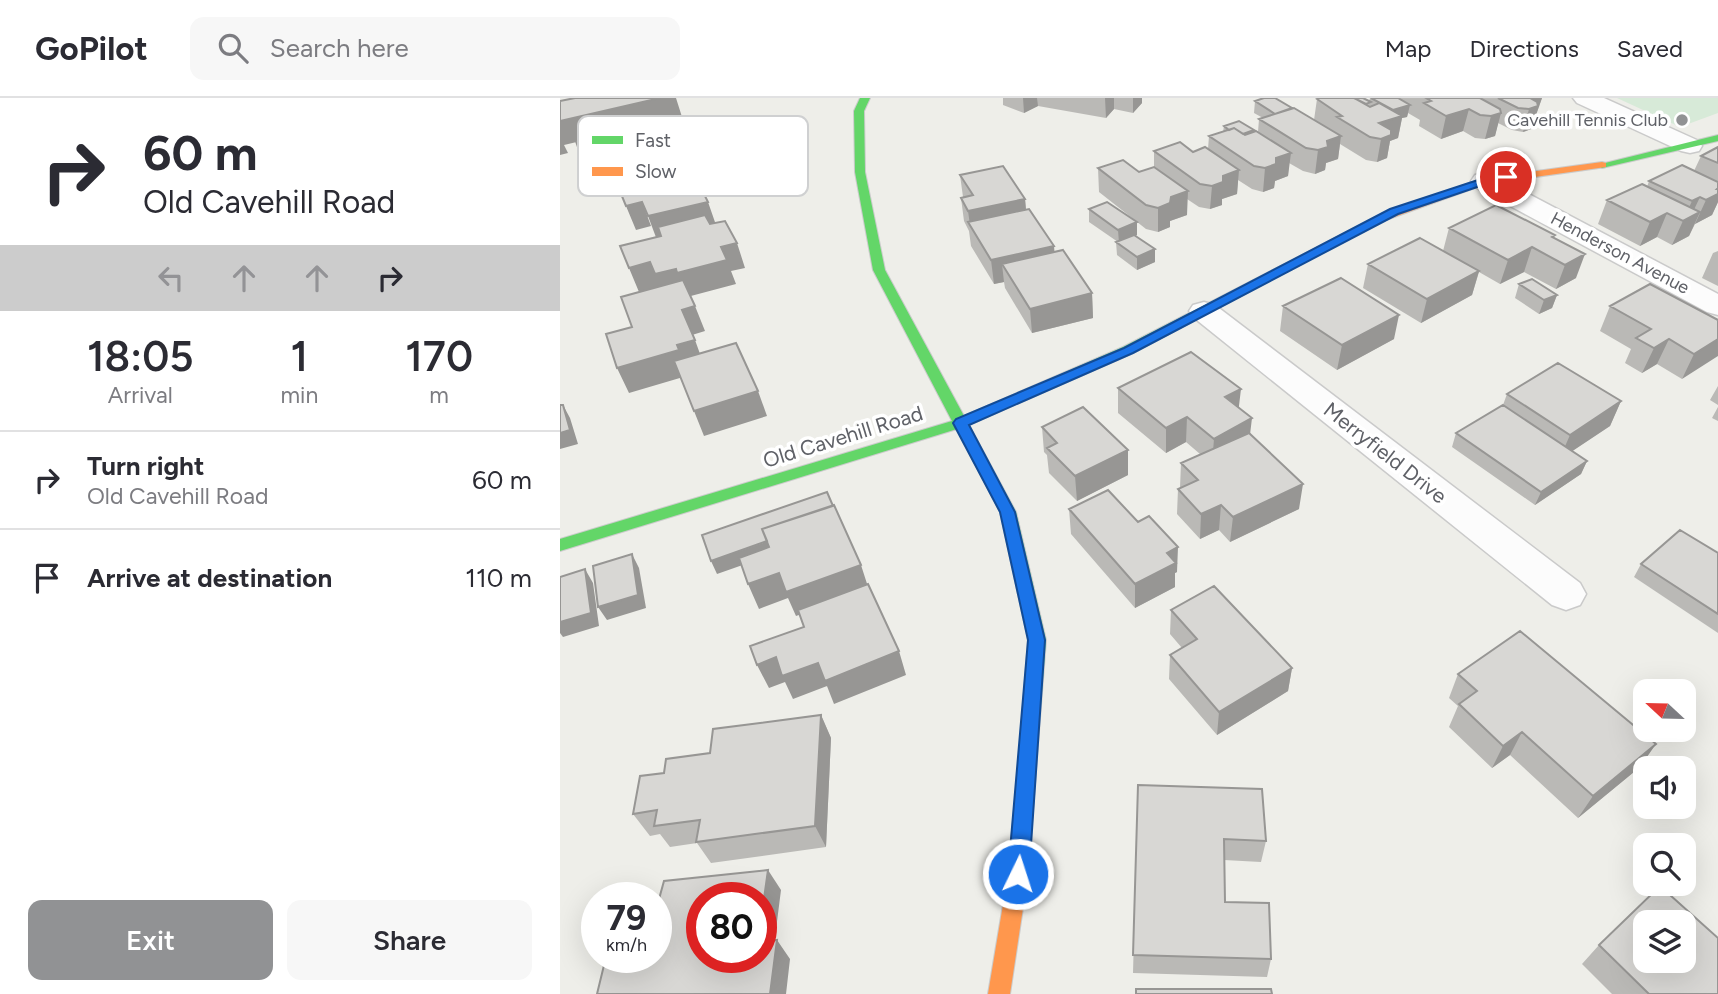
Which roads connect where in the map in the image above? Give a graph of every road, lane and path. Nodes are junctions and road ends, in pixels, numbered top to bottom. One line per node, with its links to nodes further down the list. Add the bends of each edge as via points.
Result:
1 (865, 98): 8 (main road, via 859,111 860,172 879,270)
2 (1585, 98): 4 (street)
3 (1718, 138): 4 (main road, Old Cavehill Road)
4 (1690, 146): 5 (main road, Old Cavehill Road, via 1619,163)
5 (1485, 181): 6 (street, Henderson Avenue); 7 (main road, Old Cavehill Road, via 1394,212)
6 (1718, 306)
7 (1205, 311): 8 (main road, Old Cavehill Road, via 1128,351); 10 (street, Merryfield Drive)
8 (961, 423): 9 (main road, Old Cavehill Road); 11 (main road, via 1008,512 1037,640 1018,874)
9 (560, 545)
10 (1566, 594)
11 (999, 994)

